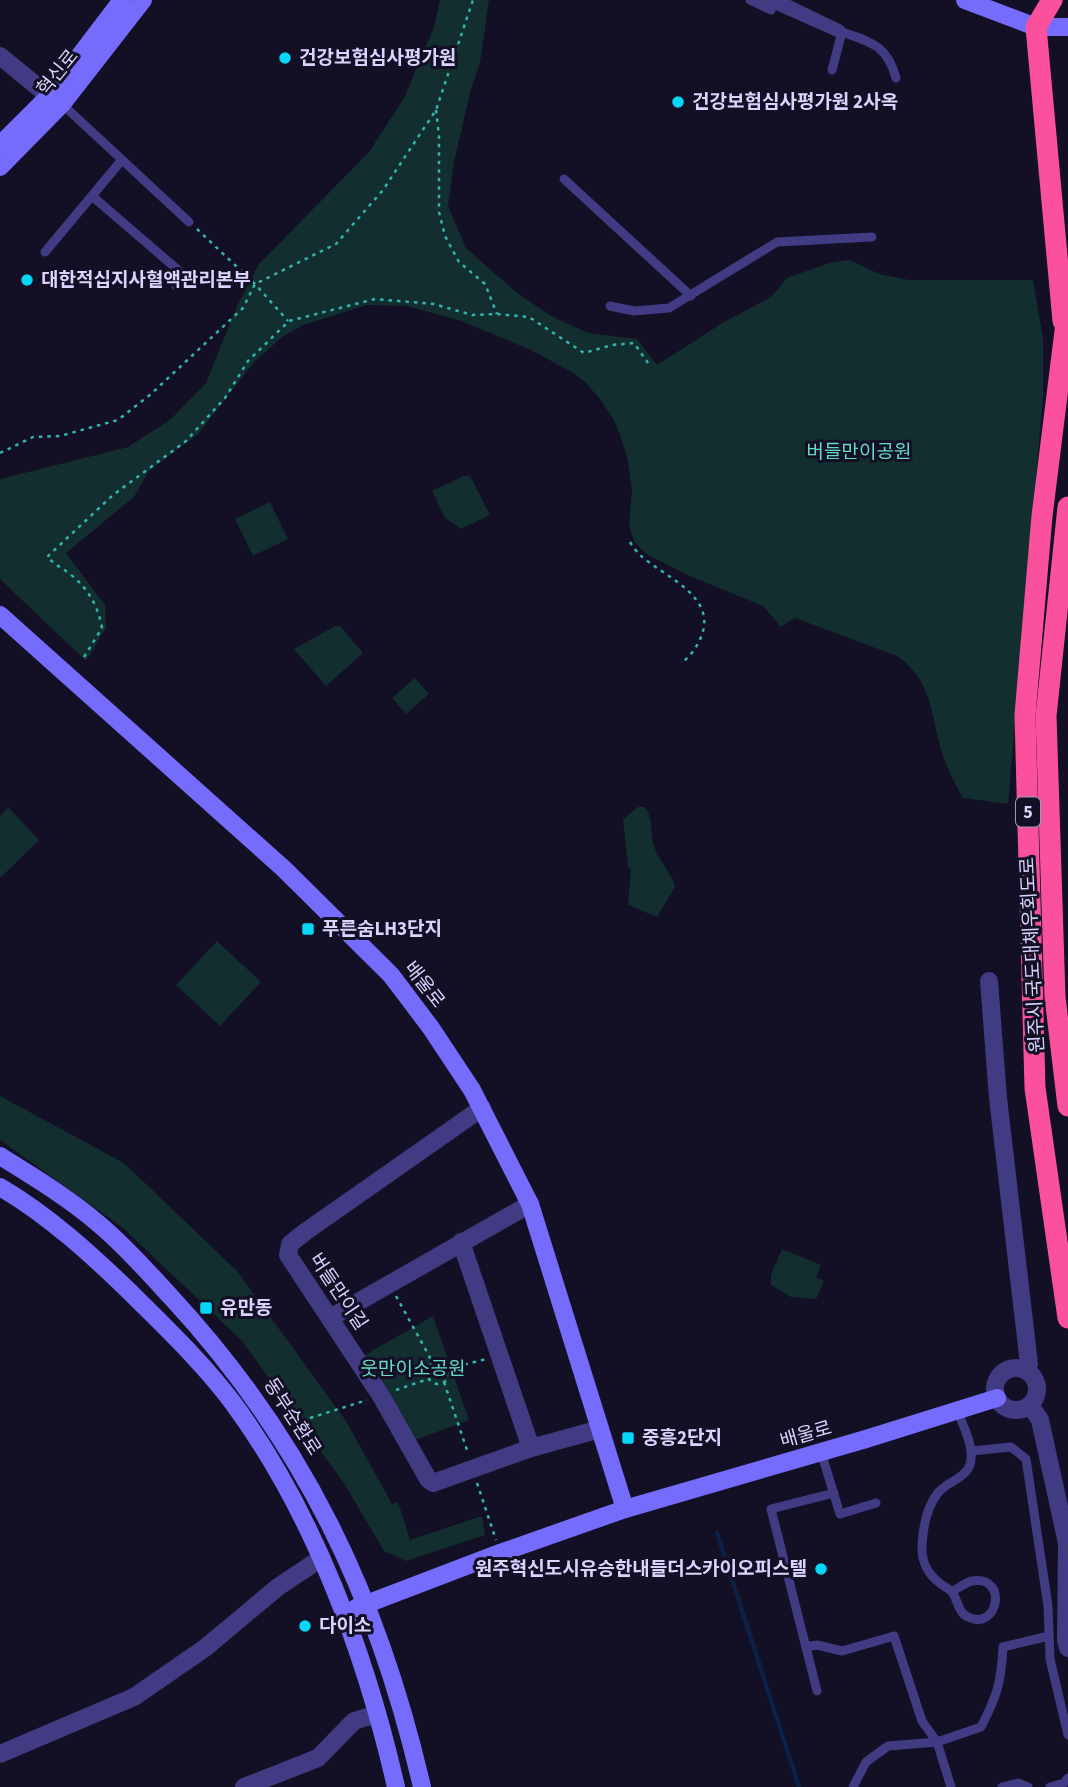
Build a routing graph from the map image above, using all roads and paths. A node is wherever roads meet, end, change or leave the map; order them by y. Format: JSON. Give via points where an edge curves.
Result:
{"nodes":[{"id":1,"x":122,"y":0,"type":"edge"},
{"id":2,"x":143,"y":0,"type":"edge"},
{"id":3,"x":473,"y":0,"type":"edge"},
{"id":4,"x":750,"y":0,"type":"edge"},
{"id":5,"x":764,"y":0,"type":"edge"},
{"id":6,"x":780,"y":0,"type":"edge"},
{"id":7,"x":965,"y":0,"type":"edge"},
{"id":8,"x":1052,"y":0,"type":"edge"},
{"id":9,"x":771,"y":10,"type":"dead end"},
{"id":10,"x":1036,"y":27,"type":"junction"},
{"id":11,"x":1068,"y":27,"type":"edge"},
{"id":12,"x":842,"y":32,"type":"junction"},
{"id":13,"x":0,"y":55,"type":"edge"},
{"id":14,"x":832,"y":70,"type":"dead end"},
{"id":15,"x":896,"y":78,"type":"dead end"},
{"id":16,"x":55,"y":100,"type":"junction"},
{"id":17,"x":436,"y":110,"type":"junction"},
{"id":18,"x":0,"y":145,"type":"edge"},
{"id":19,"x":121,"y":161,"type":"junction"},
{"id":20,"x":0,"y":167,"type":"edge"},
{"id":21,"x":564,"y":179,"type":"dead end"},
{"id":22,"x":92,"y":196,"type":"junction"},
{"id":23,"x":189,"y":222,"type":"joint"},
{"id":24,"x":872,"y":237,"type":"dead end"},
{"id":25,"x":45,"y":252,"type":"dead end"},
{"id":26,"x":256,"y":284,"type":"junction"},
{"id":27,"x":176,"y":286,"type":"dead end"},
{"id":28,"x":691,"y":296,"type":"junction"},
{"id":29,"x":610,"y":306,"type":"dead end"},
{"id":30,"x":1068,"y":306,"type":"edge"},
{"id":31,"x":497,"y":314,"type":"junction"},
{"id":32,"x":289,"y":321,"type":"junction"},
{"id":33,"x":1064,"y":330,"type":"junction"},
{"id":34,"x":648,"y":363,"type":"dead end"},
{"id":35,"x":0,"y":453,"type":"edge"},
{"id":36,"x":1068,"y":507,"type":"edge"},
{"id":37,"x":630,"y":542,"type":"dead end"},
{"id":38,"x":0,"y":615,"type":"edge"},
{"id":39,"x":84,"y":657,"type":"dead end"},
{"id":40,"x":681,"y":663,"type":"dead end"},
{"id":41,"x":989,"y":981,"type":"dead end"},
{"id":42,"x":1068,"y":1106,"type":"edge"},
{"id":43,"x":482,"y":1108,"type":"junction"},
{"id":44,"x":0,"y":1156,"type":"edge"},
{"id":45,"x":0,"y":1187,"type":"edge"},
{"id":46,"x":530,"y":1203,"type":"junction"},
{"id":47,"x":461,"y":1242,"type":"junction"},
{"id":48,"x":389,"y":1284,"type":"junction"},
{"id":49,"x":330,"y":1318,"type":"junction"},
{"id":50,"x":1068,"y":1318,"type":"edge"},
{"id":51,"x":499,"y":1356,"type":"junction"},
{"id":52,"x":433,"y":1363,"type":"junction"},
{"id":53,"x":448,"y":1369,"type":"junction"},
{"id":54,"x":1026,"y":1370,"type":"junction"},
{"id":55,"x":428,"y":1379,"type":"junction"},
{"id":56,"x":444,"y":1382,"type":"junction"},
{"id":57,"x":381,"y":1396,"type":"junction"},
{"id":58,"x":997,"y":1398,"type":"junction"},
{"id":59,"x":1030,"y":1405,"type":"junction"},
{"id":60,"x":957,"y":1410,"type":"junction"},
{"id":61,"x":310,"y":1418,"type":"dead end"},
{"id":62,"x":600,"y":1429,"type":"junction"},
{"id":63,"x":531,"y":1448,"type":"junction"},
{"id":64,"x":971,"y":1451,"type":"junction"},
{"id":65,"x":821,"y":1452,"type":"junction"},
{"id":66,"x":473,"y":1471,"type":"junction"},
{"id":67,"x":834,"y":1493,"type":"junction"},
{"id":68,"x":876,"y":1503,"type":"dead end"},
{"id":69,"x":625,"y":1509,"type":"junction"},
{"id":70,"x":500,"y":1553,"type":"junction"},
{"id":71,"x":320,"y":1559,"type":"junction"},
{"id":72,"x":953,"y":1591,"type":"junction"},
{"id":73,"x":365,"y":1604,"type":"junction"},
{"id":74,"x":344,"y":1614,"type":"junction"},
{"id":75,"x":1049,"y":1636,"type":"junction"},
{"id":76,"x":806,"y":1647,"type":"junction"},
{"id":77,"x":1068,"y":1648,"type":"edge"},
{"id":78,"x":817,"y":1691,"type":"dead end"},
{"id":79,"x":377,"y":1714,"type":"junction"},
{"id":80,"x":1068,"y":1735,"type":"edge"},
{"id":81,"x":937,"y":1742,"type":"junction"},
{"id":82,"x":0,"y":1754,"type":"edge"},
{"id":83,"x":1068,"y":1778,"type":"edge"},
{"id":84,"x":244,"y":1787,"type":"edge"},
{"id":85,"x":396,"y":1787,"type":"edge"},
{"id":86,"x":422,"y":1787,"type":"edge"},
{"id":87,"x":853,"y":1787,"type":"edge"},
{"id":88,"x":951,"y":1787,"type":"edge"},
{"id":89,"x":1003,"y":1787,"type":"edge"},
{"id":90,"x":1028,"y":1787,"type":"edge"},
{"id":91,"x":1050,"y":1787,"type":"edge"}],
"edges":[{"from":1,"to":16,"type":"street","name":"혁신로"},
{"from":2,"to":16,"type":"street","name":"혁신로"},
{"from":3,"to":17,"type":"path"},
{"from":4,"to":9,"type":"lane"},
{"from":5,"to":12,"type":"lane"},
{"from":6,"to":12,"type":"lane"},
{"from":7,"to":10,"type":"street"},
{"from":8,"to":10,"type":"highway"},
{"from":10,"to":11,"type":"street"},
{"from":10,"to":33,"type":"highway"},
{"from":12,"to":14,"type":"lane"},
{"from":12,"to":15,"type":"lane","via":[[876,43],[892,61]]},
{"from":13,"to":16,"type":"street"},
{"from":16,"to":18,"type":"street","name":"혁신로"},
{"from":16,"to":19,"type":"lane"},
{"from":16,"to":20,"type":"street","name":"혁신로"},
{"from":17,"to":26,"type":"path","via":[[383,190],[335,244]]},
{"from":17,"to":31,"type":"path","via":[[439,212],[445,236],[459,262],[485,284]]},
{"from":19,"to":22,"type":"lane"},
{"from":19,"to":23,"type":"lane"},
{"from":21,"to":28,"type":"lane"},
{"from":22,"to":25,"type":"lane"},
{"from":22,"to":27,"type":"lane","via":[[185,276]]},
{"from":23,"to":26,"type":"path"},
{"from":24,"to":28,"type":"lane","via":[[777,242]]},
{"from":26,"to":32,"type":"path"},
{"from":26,"to":35,"type":"path","via":[[243,308],[118,421],[60,436],[33,437]]},
{"from":28,"to":29,"type":"lane","via":[[669,308],[635,311]]},
{"from":30,"to":33,"type":"highway","number":"5"},
{"from":31,"to":32,"type":"path","via":[[472,315],[434,304],[376,299]]},
{"from":31,"to":34,"type":"path","via":[[530,317],[584,353],[634,343]]},
{"from":32,"to":39,"type":"path","via":[[248,361],[225,398],[186,441],[113,495],[47,556],[72,575],[100,613],[102,628]]},
{"from":33,"to":50,"type":"highway","number":"5","via":[[1025,715],[1035,1088]]},
{"from":36,"to":42,"type":"highway","name":"원주시 국도대체우회도로","number":"5","via":[[1046,716],[1055,997]]},
{"from":37,"to":40,"type":"path","via":[[694,596],[703,613],[699,641]]},
{"from":38,"to":43,"type":"street","name":"배울로","via":[[284,869],[391,975]]},
{"from":41,"to":54,"type":"street","via":[[1029,1364]]},
{"from":43,"to":46,"type":"street","name":"배울로"},
{"from":43,"to":49,"type":"street","name":"버들만이길","via":[[290,1244],[288,1255]]},
{"from":44,"to":73,"type":"street","name":"동부순환로","via":[[100,1225],[201,1329],[251,1391],[304,1473]]},
{"from":45,"to":71,"type":"street","via":[[86,1251],[184,1345],[266,1453]]},
{"from":46,"to":47,"type":"street"},
{"from":46,"to":62,"type":"street","name":"배울로"},
{"from":47,"to":48,"type":"street"},
{"from":47,"to":51,"type":"street"},
{"from":48,"to":49,"type":"street"},
{"from":48,"to":52,"type":"path"},
{"from":49,"to":57,"type":"street","name":"버들만이길"},
{"from":51,"to":53,"type":"path"},
{"from":51,"to":63,"type":"street"},
{"from":52,"to":53,"type":"path","via":[[440,1362]]},
{"from":52,"to":55,"type":"path"},
{"from":53,"to":56,"type":"path"},
{"from":54,"to":58,"type":"street","via":[[1012,1368],[1001,1374],[995,1386]]},
{"from":54,"to":59,"type":"street","via":[[1037,1386]]},
{"from":55,"to":56,"type":"path","via":[[434,1384]]},
{"from":55,"to":57,"type":"path"},
{"from":56,"to":66,"type":"path"},
{"from":57,"to":61,"type":"path"},
{"from":57,"to":66,"type":"street","name":"버들만이길","via":[[428,1479],[433,1483]]},
{"from":58,"to":59,"type":"street","via":[[1010,1409]]},
{"from":58,"to":60,"type":"street","name":"배울로"},
{"from":59,"to":77,"type":"street","via":[[1040,1420],[1067,1543]]},
{"from":60,"to":64,"type":"lane"},
{"from":60,"to":65,"type":"street","name":"배울로"},
{"from":62,"to":63,"type":"street","name":"버들만이길"},
{"from":62,"to":69,"type":"street","name":"배울로"},
{"from":63,"to":66,"type":"street","name":"버들만이길"},
{"from":64,"to":72,"type":"lane","via":[[970,1465],[962,1477],[939,1492],[928,1509],[923,1531],[922,1553],[930,1576]]},
{"from":64,"to":75,"type":"lane","via":[[1011,1447],[1026,1459]]},
{"from":65,"to":67,"type":"lane"},
{"from":65,"to":69,"type":"street","name":"배울로"},
{"from":66,"to":70,"type":"path"},
{"from":67,"to":68,"type":"lane","via":[[841,1514]]},
{"from":67,"to":76,"type":"lane","via":[[771,1510]]},
{"from":69,"to":70,"type":"street","name":"배울로"},
{"from":70,"to":73,"type":"street","name":"배울로"},
{"from":71,"to":74,"type":"street"},
{"from":71,"to":82,"type":"street","via":[[134,1697]]},
{"from":72,"to":72,"type":"lane","via":[[968,1618],[990,1615],[996,1605],[995,1590],[981,1581],[970,1581]]},
{"from":73,"to":74,"type":"street","name":"배울로"},
{"from":73,"to":86,"type":"street","name":"동부순환로","via":[[408,1724]]},
{"from":74,"to":79,"type":"street"},
{"from":75,"to":80,"type":"lane"},
{"from":75,"to":81,"type":"lane","via":[[1003,1647],[1002,1679],[981,1727]]},
{"from":76,"to":78,"type":"lane"},
{"from":76,"to":81,"type":"lane","via":[[842,1651],[894,1636],[922,1721]]},
{"from":79,"to":84,"type":"street","via":[[354,1721],[318,1758]]},
{"from":79,"to":85,"type":"street"},
{"from":81,"to":87,"type":"lane","via":[[888,1746],[866,1762]]},
{"from":81,"to":88,"type":"lane"},
{"from":83,"to":91,"type":"lane"},
{"from":89,"to":90,"type":"lane","via":[[1018,1783]]}]}
